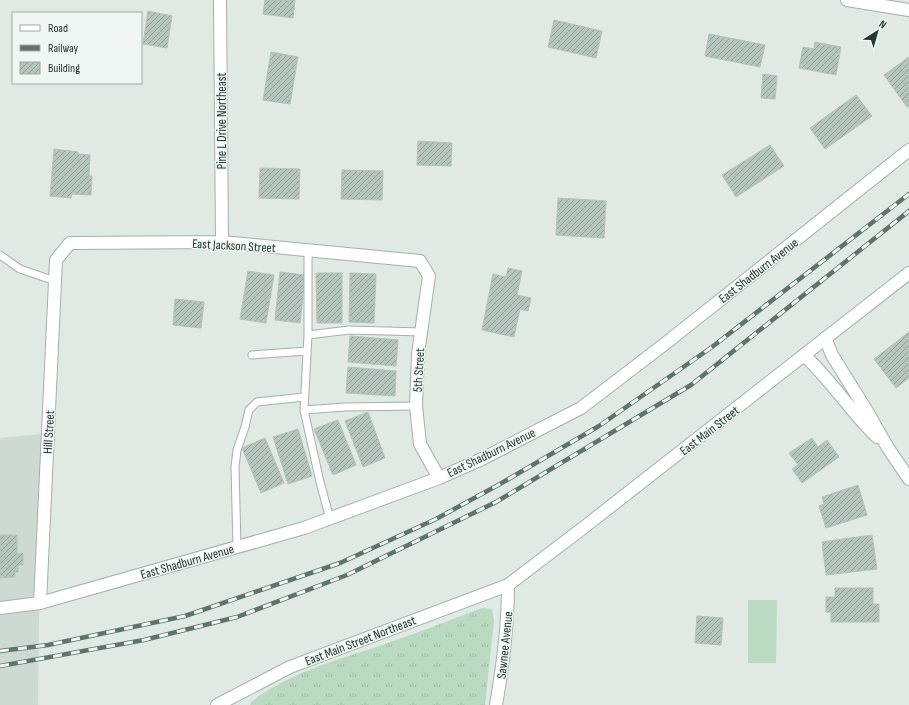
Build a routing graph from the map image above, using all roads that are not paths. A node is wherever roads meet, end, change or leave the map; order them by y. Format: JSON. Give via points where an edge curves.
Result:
{"nodes":[{"id":1,"x":220,"y":0,"type":"edge"},
{"id":2,"x":846,"y":0,"type":"edge"},
{"id":3,"x":909,"y":10,"type":"edge"},
{"id":4,"x":909,"y":150,"type":"edge"},
{"id":5,"x":222,"y":242,"type":"junction"},
{"id":6,"x":308,"y":250,"type":"junction"},
{"id":7,"x":0,"y":255,"type":"edge"},
{"id":8,"x":56,"y":260,"type":"joint"},
{"id":9,"x":420,"y":261,"type":"joint"},
{"id":10,"x":909,"y":273,"type":"edge"},
{"id":11,"x":55,"y":281,"type":"junction"},
{"id":12,"x":422,"y":332,"type":"junction"},
{"id":13,"x":308,"y":335,"type":"junction"},
{"id":14,"x":825,"y":338,"type":"junction"},
{"id":15,"x":306,"y":351,"type":"junction"},
{"id":16,"x":252,"y":355,"type":"dead end"},
{"id":17,"x":804,"y":355,"type":"junction"},
{"id":18,"x":304,"y":397,"type":"junction"},
{"id":19,"x":416,"y":406,"type":"junction"},
{"id":20,"x":304,"y":410,"type":"junction"},
{"id":21,"x":888,"y":448,"type":"junction"},
{"id":22,"x":438,"y":478,"type":"junction"},
{"id":23,"x":909,"y":479,"type":"edge"},
{"id":24,"x":330,"y":519,"type":"junction"},
{"id":25,"x":237,"y":547,"type":"junction"},
{"id":26,"x":508,"y":585,"type":"junction"},
{"id":27,"x":40,"y":603,"type":"junction"},
{"id":28,"x":0,"y":608,"type":"edge"},
{"id":29,"x":234,"y":701,"type":"edge"},
{"id":30,"x":217,"y":705,"type":"edge"},
{"id":31,"x":496,"y":705,"type":"edge"}],
"edges":[{"from":1,"to":5,"type":"street","name":"Pine L Drive Northeast"},
{"from":2,"to":3,"type":"street"},
{"from":4,"to":22,"type":"street","name":"East Shadburn Avenue","via":[[580,408],[482,459]]},
{"from":5,"to":6,"type":"street","name":"East Jackson Street"},
{"from":5,"to":8,"type":"street","name":"East Jackson Street","via":[[70,243]]},
{"from":6,"to":9,"type":"street","name":"East Jackson Street"},
{"from":6,"to":13,"type":"lane"},
{"from":7,"to":11,"type":"lane","via":[[20,269]]},
{"from":8,"to":11,"type":"street","name":"Hill Street"},
{"from":9,"to":12,"type":"street","name":"5th Street","via":[[429,276]]},
{"from":10,"to":14,"type":"street","name":"East Main Street"},
{"from":11,"to":27,"type":"street","name":"Hill Street"},
{"from":12,"to":13,"type":"lane","via":[[349,330]]},
{"from":12,"to":19,"type":"street","name":"5th Street","via":[[418,354]]},
{"from":13,"to":15,"type":"lane"},
{"from":14,"to":17,"type":"street","name":"East Main Street"},
{"from":14,"to":21,"type":"street","via":[[832,355]]},
{"from":15,"to":16,"type":"lane"},
{"from":15,"to":18,"type":"lane"},
{"from":17,"to":21,"type":"street"},
{"from":17,"to":26,"type":"street","name":"East Main Street"},
{"from":18,"to":20,"type":"lane"},
{"from":18,"to":25,"type":"lane","via":[[257,402],[249,410],[235,466]]},
{"from":19,"to":20,"type":"lane"},
{"from":19,"to":22,"type":"street","name":"5th Street","via":[[420,444]]},
{"from":20,"to":24,"type":"lane"},
{"from":21,"to":23,"type":"street"},
{"from":22,"to":24,"type":"street","name":"East Shadburn Avenue"},
{"from":24,"to":25,"type":"street","name":"East Shadburn Avenue"},
{"from":25,"to":27,"type":"street","name":"East Shadburn Avenue"},
{"from":26,"to":29,"type":"street","name":"East Main Street Northeast","via":[[290,667]]},
{"from":26,"to":31,"type":"street","name":"Sawnee Avenue","via":[[508,620]]},
{"from":27,"to":28,"type":"street","name":"East Shadburn Avenue"},
{"from":29,"to":30,"type":"street","name":"East Main Street Northeast"}]}
